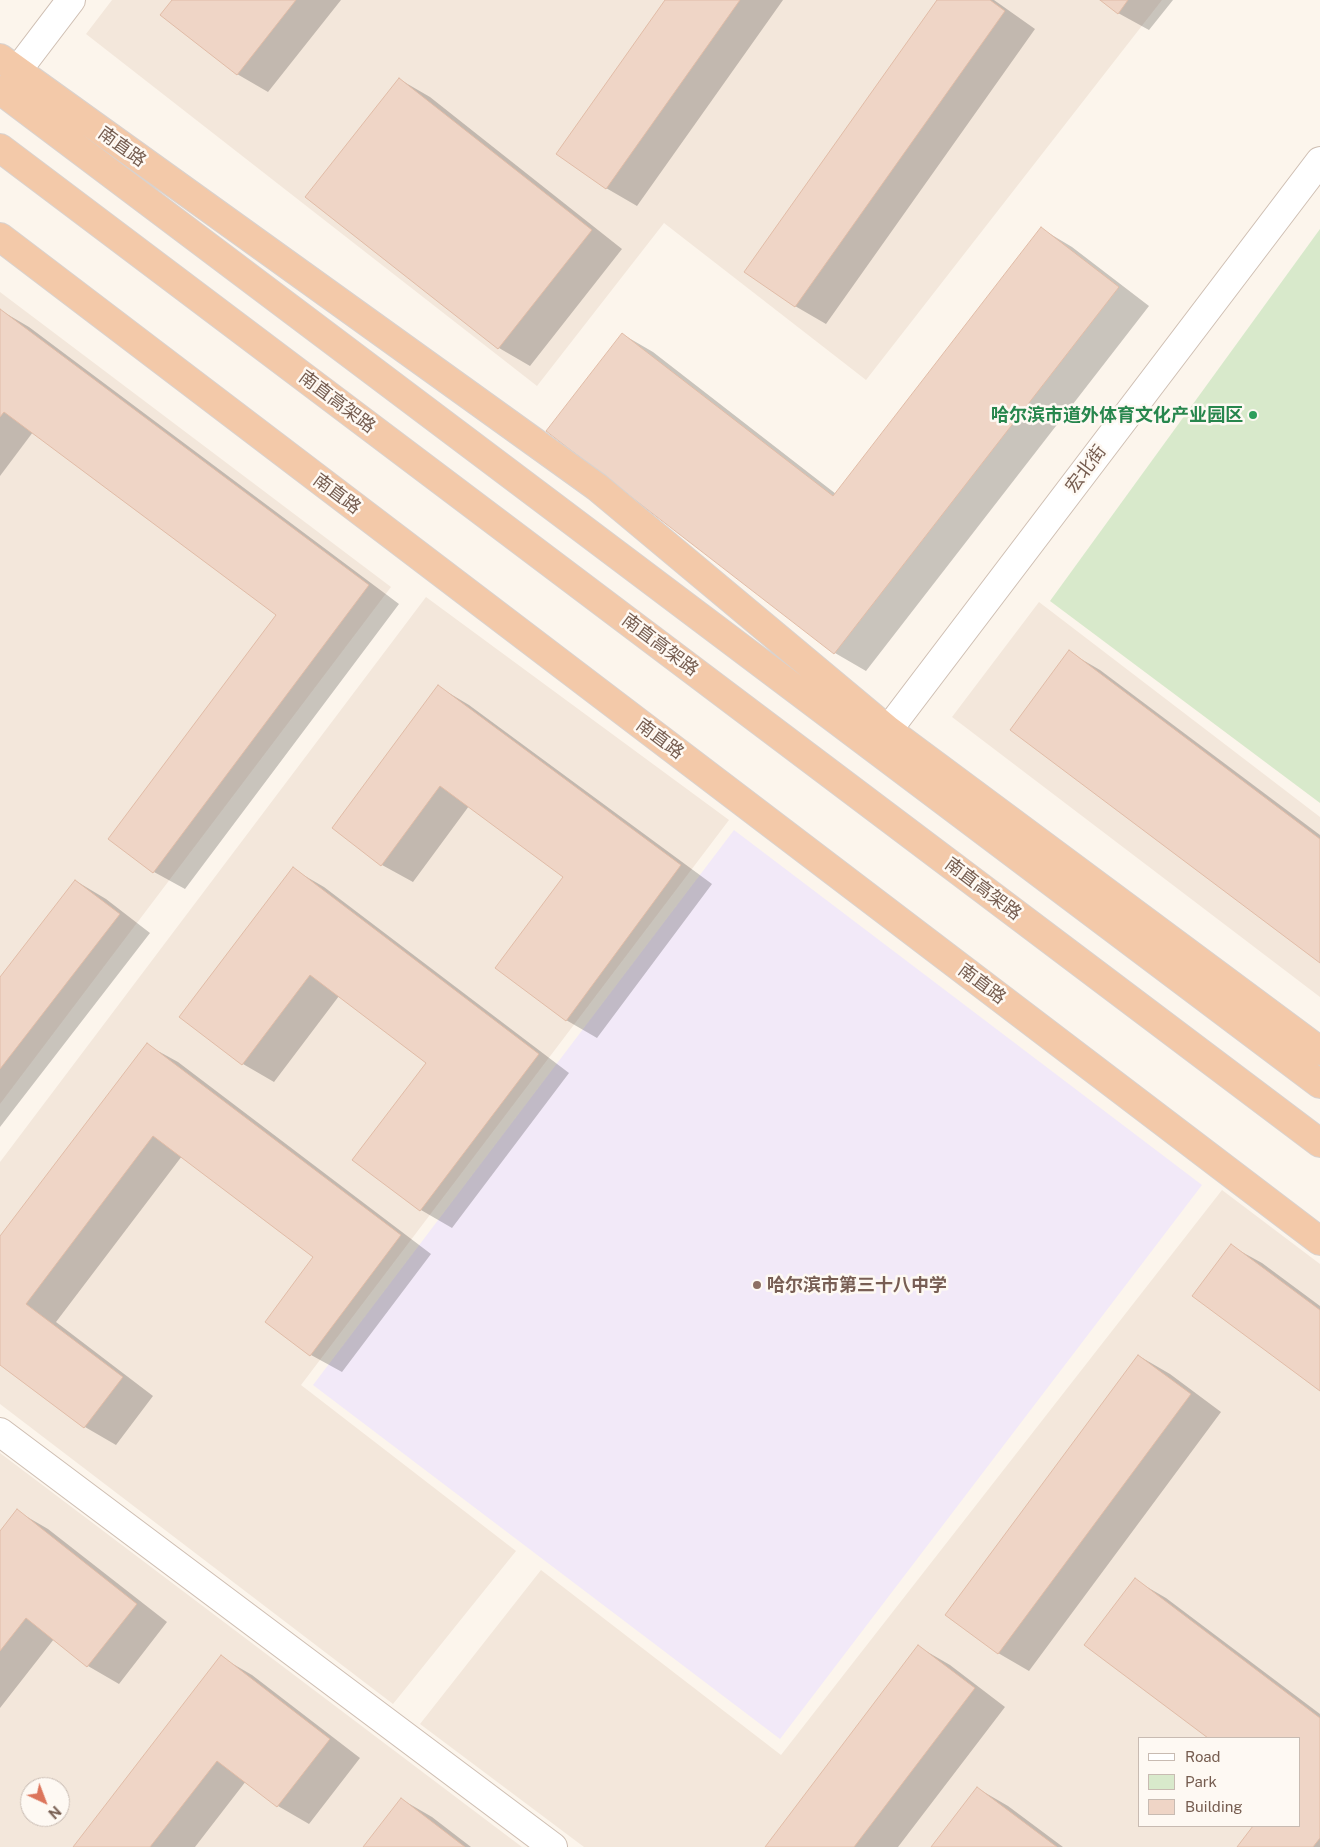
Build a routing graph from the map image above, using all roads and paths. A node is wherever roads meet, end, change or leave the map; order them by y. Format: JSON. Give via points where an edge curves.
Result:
{"nodes":[{"id":1,"x":71,"y":0,"type":"edge"},
{"id":2,"x":6,"y":73,"type":"edge"},
{"id":3,"x":0,"y":148,"type":"edge"},
{"id":4,"x":1320,"y":161,"type":"edge"},
{"id":5,"x":0,"y":237,"type":"edge"},
{"id":6,"x":888,"y":730,"type":"junction"},
{"id":7,"x":1320,"y":1051,"type":"edge"},
{"id":8,"x":1320,"y":1084,"type":"edge"},
{"id":9,"x":1320,"y":1143,"type":"edge"},
{"id":10,"x":1320,"y":1241,"type":"edge"},
{"id":11,"x":0,"y":1432,"type":"edge"},
{"id":12,"x":553,"y":1847,"type":"edge"}],
"edges":[{"from":1,"to":2,"type":"street"},
{"from":2,"to":6,"type":"highway","name":"南直路","via":[[597,488]]},
{"from":2,"to":8,"type":"highway"},
{"from":3,"to":9,"type":"highway","name":"南直高架路"},
{"from":4,"to":6,"type":"street","name":"宏北街"},
{"from":5,"to":10,"type":"highway","name":"南直路"},
{"from":6,"to":7,"type":"highway","name":"南直路"},
{"from":11,"to":12,"type":"street"}]}
